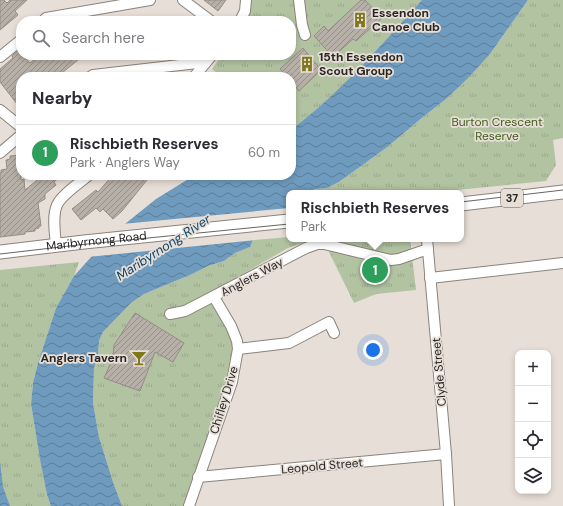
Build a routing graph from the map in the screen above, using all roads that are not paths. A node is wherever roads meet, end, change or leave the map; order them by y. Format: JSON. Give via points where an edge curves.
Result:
{"nodes":[{"id":1,"x":150,"y":0,"type":"edge"},
{"id":2,"x":183,"y":0,"type":"edge"},
{"id":3,"x":246,"y":0,"type":"edge"},
{"id":4,"x":300,"y":0,"type":"edge"},
{"id":5,"x":58,"y":16,"type":"edge"},
{"id":6,"x":204,"y":16,"type":"edge"},
{"id":7,"x":242,"y":16,"type":"edge"},
{"id":8,"x":305,"y":35,"type":"dead end"},
{"id":9,"x":16,"y":44,"type":"edge"},
{"id":10,"x":0,"y":57,"type":"edge"},
{"id":11,"x":202,"y":60,"type":"edge"},
{"id":12,"x":208,"y":60,"type":"edge"},
{"id":13,"x":115,"y":72,"type":"edge"},
{"id":14,"x":198,"y":72,"type":"edge"},
{"id":15,"x":0,"y":110,"type":"edge"},
{"id":16,"x":16,"y":123,"type":"edge"},
{"id":17,"x":16,"y":139,"type":"edge"},
{"id":18,"x":0,"y":152,"type":"edge"},
{"id":19,"x":83,"y":180,"type":"edge"},
{"id":20,"x":563,"y":192,"type":"edge"},
{"id":21,"x":464,"y":204,"type":"edge"},
{"id":22,"x":286,"y":221,"type":"edge"},
{"id":23,"x":427,"y":244,"type":"edge"},
{"id":24,"x":56,"y":245,"type":"junction"},
{"id":25,"x":0,"y":252,"type":"edge"},
{"id":26,"x":563,"y":263,"type":"edge"},
{"id":27,"x":430,"y":278,"type":"junction"},
{"id":28,"x":214,"y":296,"type":"junction"},
{"id":29,"x":170,"y":314,"type":"dead end"},
{"id":30,"x":334,"y":333,"type":"dead end"},
{"id":31,"x":238,"y":349,"type":"junction"},
{"id":32,"x":446,"y":454,"type":"junction"},
{"id":33,"x":198,"y":478,"type":"junction"},
{"id":34,"x":189,"y":506,"type":"edge"},
{"id":35,"x":449,"y":506,"type":"edge"}],
"edges":[{"from":1,"to":5,"type":"street"},
{"from":2,"to":6,"type":"street"},
{"from":3,"to":7,"type":"street"},
{"from":4,"to":8,"type":"street"},
{"from":9,"to":10,"type":"street"},
{"from":11,"to":13,"type":"street"},
{"from":12,"to":14,"type":"street"},
{"from":15,"to":16,"type":"street"},
{"from":17,"to":18,"type":"street"},
{"from":19,"to":24,"type":"street","via":[[57,205]]},
{"from":20,"to":21,"type":"main road","number":"37"},
{"from":22,"to":24,"type":"main road","name":"Maribyrnong Road"},
{"from":23,"to":27,"type":"street","name":"Clyde Street"},
{"from":23,"to":28,"type":"street","name":"Anglers Way","via":[[399,259],[391,260],[320,243]]},
{"from":24,"to":25,"type":"main road","name":"Maribyrnong Road"},
{"from":26,"to":27,"type":"street"},
{"from":27,"to":32,"type":"street","name":"Clyde Street"},
{"from":28,"to":29,"type":"street","name":"Anglers Way","via":[[185,311]]},
{"from":28,"to":31,"type":"street","name":"Chifley Drive","via":[[231,326]]},
{"from":30,"to":31,"type":"street","via":[[329,322],[289,344]]},
{"from":31,"to":33,"type":"street","name":"Chifley Drive","via":[[232,382]]},
{"from":32,"to":33,"type":"street","name":"Leopold Street"},
{"from":32,"to":35,"type":"street","name":"Clyde Street"},
{"from":33,"to":34,"type":"street","name":"Chifley Drive"}]}
